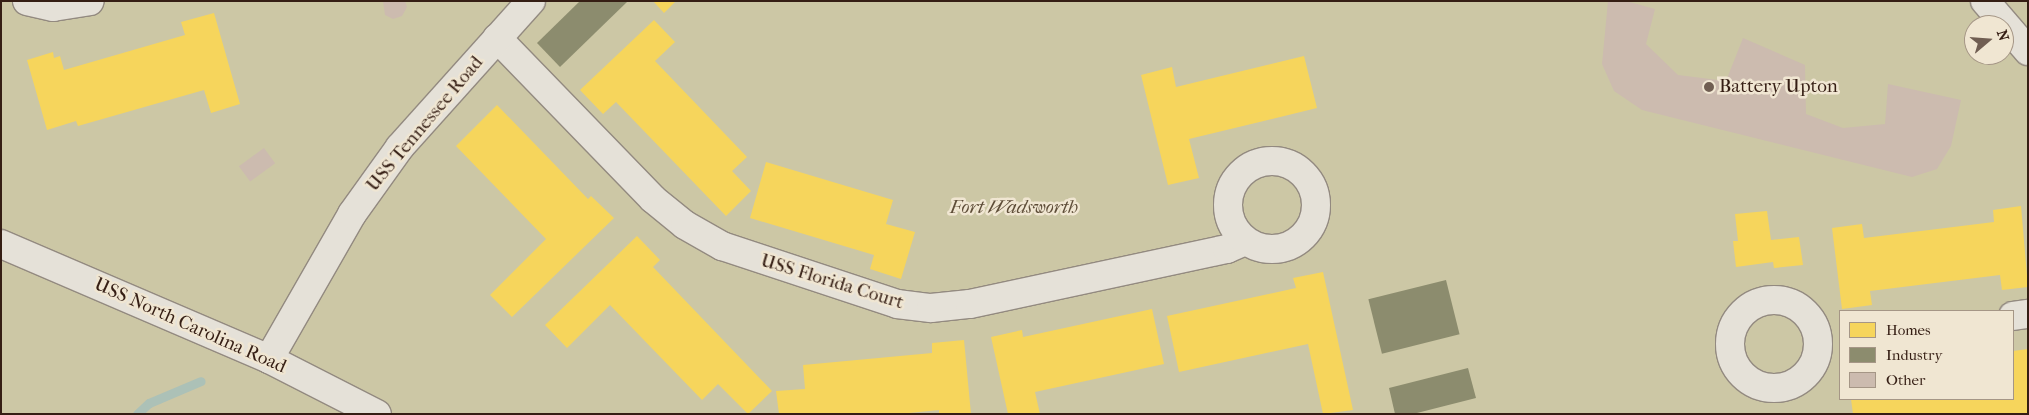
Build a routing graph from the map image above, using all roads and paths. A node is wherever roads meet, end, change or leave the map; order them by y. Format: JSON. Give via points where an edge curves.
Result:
{"nodes":[{"id":1,"x":27,"y":1,"type":"edge"},
{"id":2,"x":90,"y":1,"type":"edge"},
{"id":3,"x":530,"y":1,"type":"edge"},
{"id":4,"x":1985,"y":1,"type":"edge"},
{"id":5,"x":497,"y":38,"type":"junction"},
{"id":6,"x":2028,"y":51,"type":"edge"},
{"id":7,"x":1245,"y":241,"type":"dead end"},
{"id":8,"x":1,"y":244,"type":"edge"},
{"id":9,"x":2028,"y":314,"type":"edge"},
{"id":10,"x":2014,"y":316,"type":"edge"},
{"id":11,"x":269,"y":359,"type":"junction"},
{"id":12,"x":377,"y":414,"type":"edge"}],
"edges":[{"from":1,"to":2,"type":"street","via":[[53,7]]},
{"from":3,"to":5,"type":"street","name":"USS Tennessee Road"},
{"from":4,"to":6,"type":"street"},
{"from":5,"to":7,"type":"street","name":"USS Florida Court","via":[[653,200],[685,225],[722,246],[897,304],[931,308],[970,304],[1227,248]]},
{"from":5,"to":11,"type":"street","name":"USS Tennessee Road","via":[[400,147],[352,214]]},
{"from":8,"to":11,"type":"street","name":"USS North Carolina Road"},
{"from":9,"to":10,"type":"street"},
{"from":11,"to":12,"type":"street","name":"USS North Carolina Road"}]}
